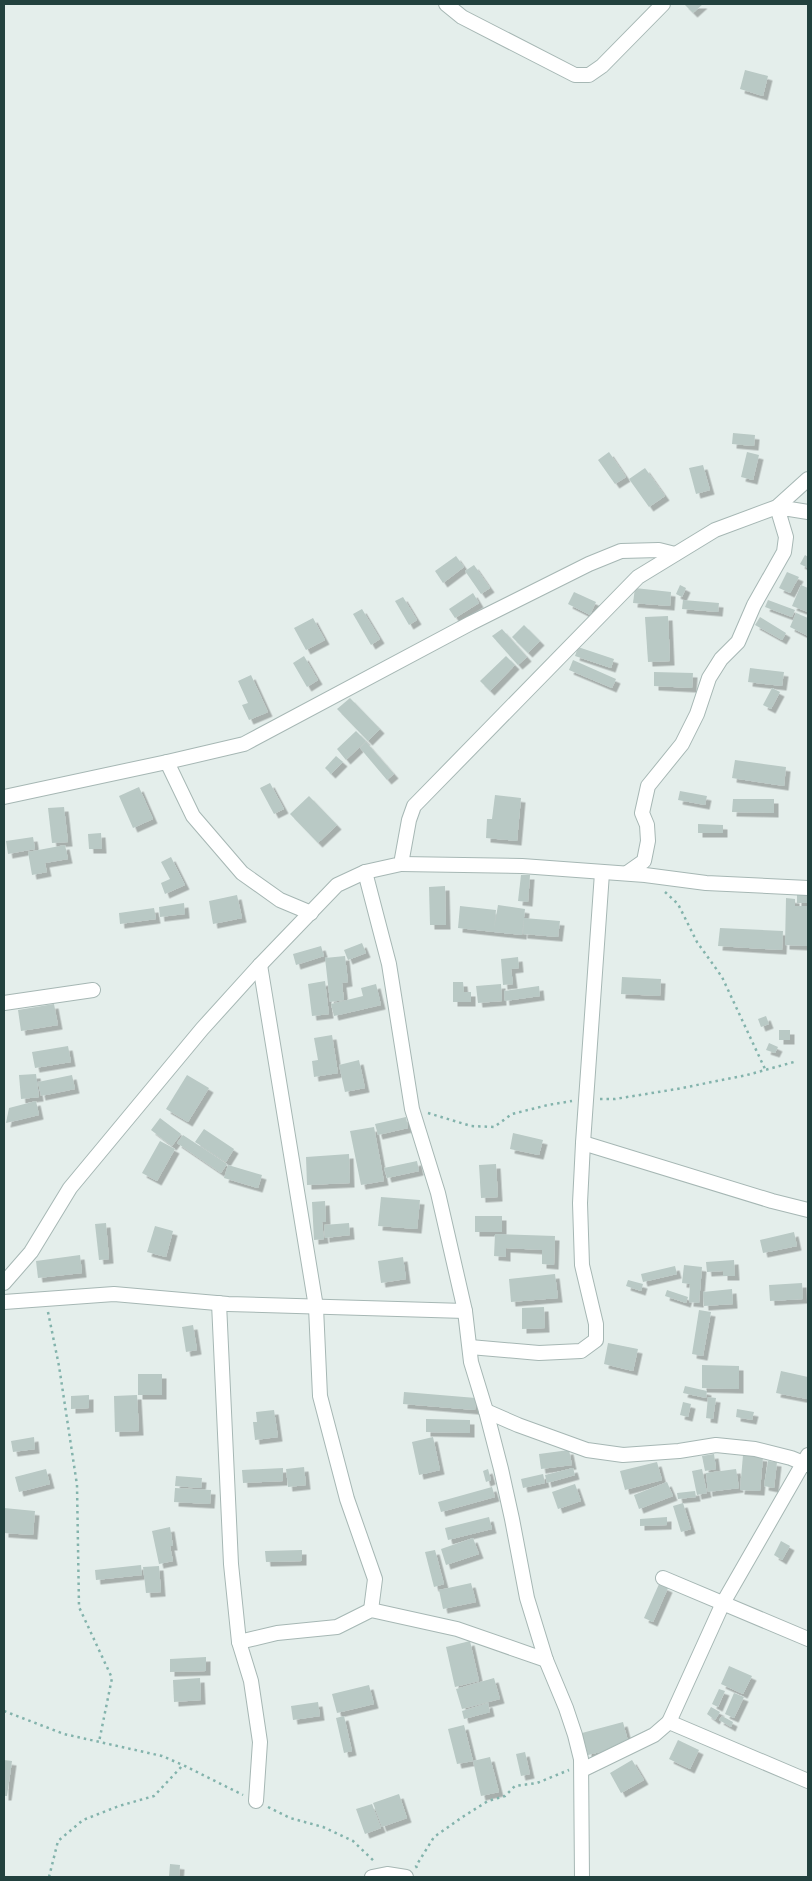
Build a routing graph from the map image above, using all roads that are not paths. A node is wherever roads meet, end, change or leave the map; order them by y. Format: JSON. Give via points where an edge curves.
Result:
{"nodes":[{"id":1,"x":446,"y":4,"type":"edge"},
{"id":2,"x":663,"y":4,"type":"edge"},
{"id":3,"x":808,"y":479,"type":"edge"},
{"id":4,"x":777,"y":508,"type":"junction"},
{"id":5,"x":808,"y":512,"type":"edge"},
{"id":6,"x":675,"y":554,"type":"junction"},
{"id":7,"x":167,"y":762,"type":"junction"},
{"id":8,"x":4,"y":796,"type":"edge"},
{"id":9,"x":401,"y":864,"type":"junction"},
{"id":10,"x":365,"y":872,"type":"junction"},
{"id":11,"x":602,"y":873,"type":"junction"},
{"id":12,"x":627,"y":873,"type":"junction"},
{"id":13,"x":808,"y":888,"type":"edge"},
{"id":14,"x":310,"y":913,"type":"junction"},
{"id":15,"x":260,"y":965,"type":"junction"},
{"id":16,"x":93,"y":990,"type":"dead end"},
{"id":17,"x":4,"y":1003,"type":"edge"},
{"id":18,"x":583,"y":1143,"type":"junction"},
{"id":19,"x":808,"y":1210,"type":"edge"},
{"id":20,"x":4,"y":1283,"type":"edge"},
{"id":21,"x":4,"y":1302,"type":"edge"},
{"id":22,"x":219,"y":1303,"type":"junction"},
{"id":23,"x":316,"y":1307,"type":"junction"},
{"id":24,"x":465,"y":1311,"type":"junction"},
{"id":25,"x":470,"y":1348,"type":"junction"},
{"id":26,"x":486,"y":1411,"type":"junction"},
{"id":27,"x":807,"y":1460,"type":"edge"},
{"id":28,"x":663,"y":1578,"type":"dead end"},
{"id":29,"x":723,"y":1603,"type":"junction"},
{"id":30,"x":371,"y":1610,"type":"junction"},
{"id":31,"x":808,"y":1639,"type":"edge"},
{"id":32,"x":239,"y":1642,"type":"junction"},
{"id":33,"x":546,"y":1660,"type":"junction"},
{"id":34,"x":669,"y":1722,"type":"junction"},
{"id":35,"x":582,"y":1767,"type":"junction"},
{"id":36,"x":808,"y":1781,"type":"edge"},
{"id":37,"x":256,"y":1801,"type":"road end"},
{"id":38,"x":372,"y":1877,"type":"edge"},
{"id":39,"x":406,"y":1877,"type":"edge"},
{"id":40,"x":582,"y":1877,"type":"edge"}],
"edges":[{"from":1,"to":2,"type":"street","via":[[462,16],[575,75],[589,76]]},
{"from":3,"to":4,"type":"street"},
{"from":4,"to":5,"type":"street"},
{"from":4,"to":6,"type":"street","via":[[715,530]]},
{"from":4,"to":12,"type":"street","via":[[786,536],[784,552],[754,605],[738,642],[721,659],[709,678],[697,714],[682,744],[648,786],[642,813],[648,841],[644,861]]},
{"from":6,"to":7,"type":"street","via":[[659,550],[621,552],[589,564],[244,744]]},
{"from":6,"to":9,"type":"street","via":[[638,577],[414,806]]},
{"from":7,"to":8,"type":"street"},
{"from":7,"to":14,"type":"street","via":[[193,816],[242,873],[280,900]]},
{"from":9,"to":10,"type":"street"},
{"from":9,"to":11,"type":"street","via":[[491,864]]},
{"from":10,"to":14,"type":"street","via":[[337,885]]},
{"from":10,"to":24,"type":"street","via":[[389,964],[412,1109],[438,1193]]},
{"from":11,"to":12,"type":"street"},
{"from":11,"to":18,"type":"street"},
{"from":12,"to":13,"type":"street","via":[[706,883]]},
{"from":14,"to":15,"type":"street"},
{"from":15,"to":20,"type":"street","via":[[70,1188],[31,1252]]},
{"from":15,"to":23,"type":"street"},
{"from":16,"to":17,"type":"street"},
{"from":18,"to":19,"type":"street"},
{"from":18,"to":25,"type":"street","via":[[580,1203],[582,1265],[596,1324],[596,1340],[581,1351],[539,1353]]},
{"from":21,"to":22,"type":"street","via":[[114,1294]]},
{"from":22,"to":23,"type":"street"},
{"from":22,"to":32,"type":"street","via":[[231,1564]]},
{"from":23,"to":24,"type":"street"},
{"from":23,"to":30,"type":"street","via":[[320,1396],[347,1499],[375,1579]]},
{"from":24,"to":25,"type":"street"},
{"from":25,"to":26,"type":"street"},
{"from":26,"to":27,"type":"street","via":[[587,1450],[623,1455],[716,1445]]},
{"from":26,"to":33,"type":"street","via":[[512,1519],[526,1598]]},
{"from":27,"to":29,"type":"street"},
{"from":28,"to":29,"type":"street"},
{"from":29,"to":31,"type":"street"},
{"from":29,"to":34,"type":"street"},
{"from":30,"to":32,"type":"street","via":[[337,1627],[277,1633]]},
{"from":30,"to":33,"type":"street","via":[[457,1629]]},
{"from":32,"to":37,"type":"street","via":[[251,1681],[260,1742]]},
{"from":33,"to":35,"type":"street","via":[[566,1708]]},
{"from":34,"to":35,"type":"street","via":[[654,1735]]},
{"from":34,"to":36,"type":"street"},
{"from":35,"to":40,"type":"street"},
{"from":38,"to":39,"type":"street","via":[[387,1874]]}]}
